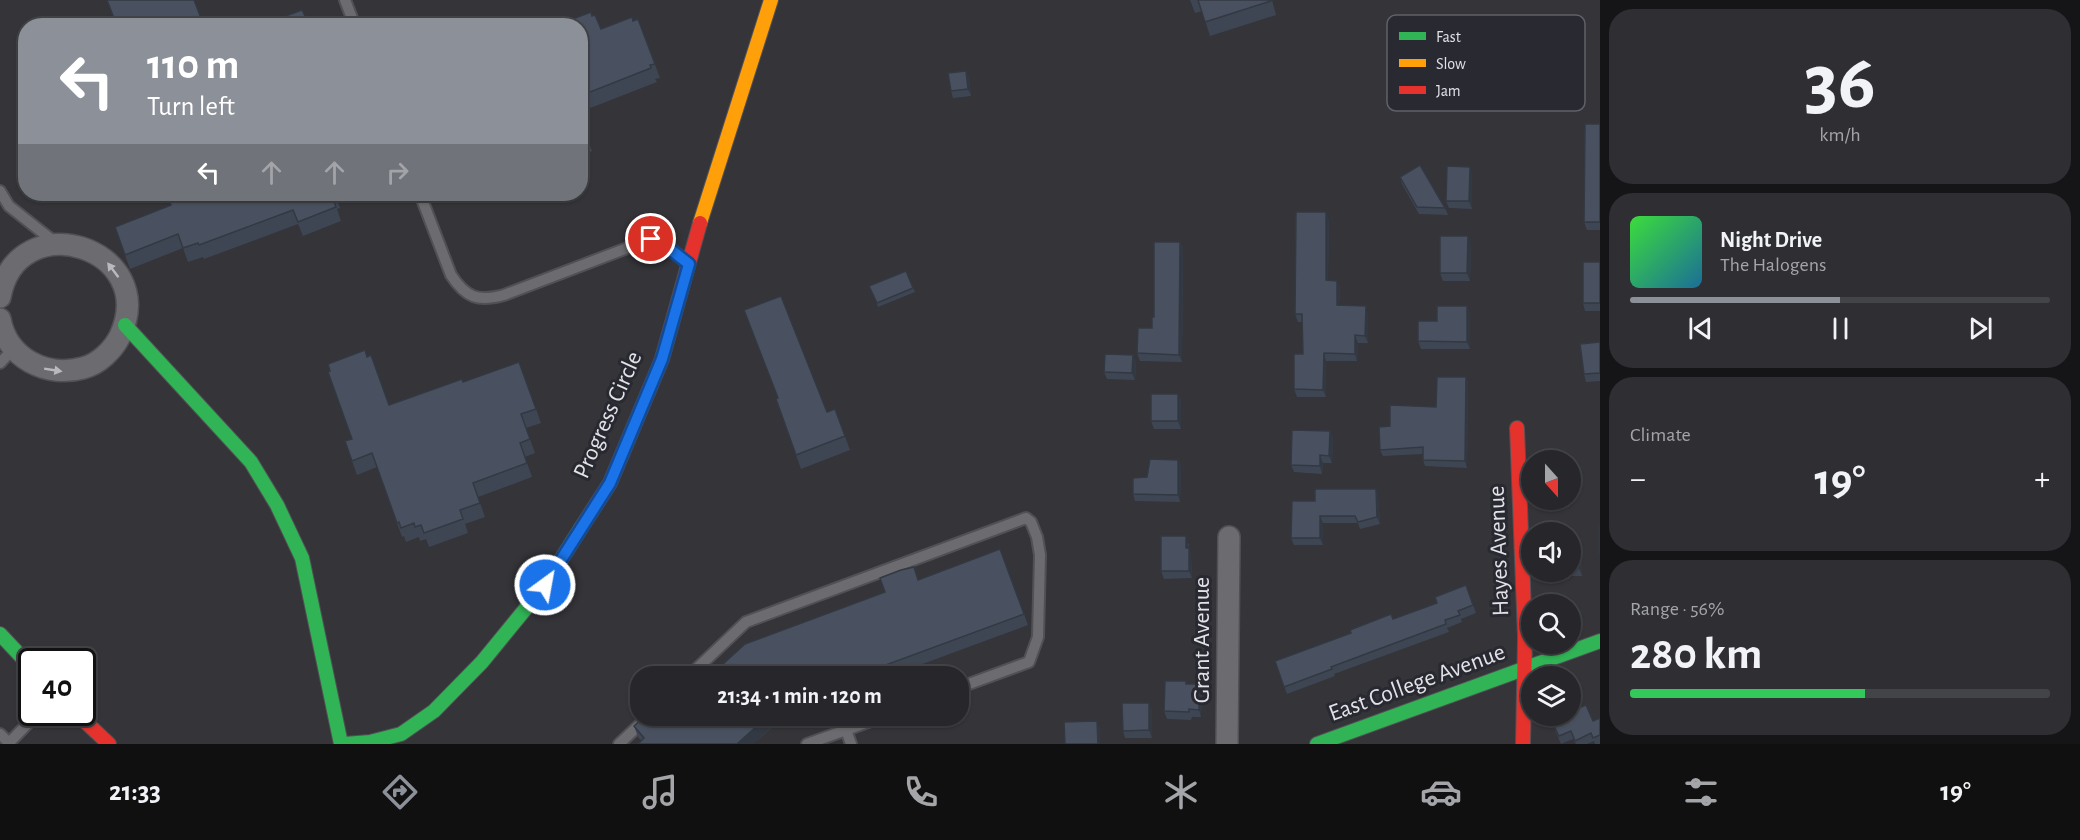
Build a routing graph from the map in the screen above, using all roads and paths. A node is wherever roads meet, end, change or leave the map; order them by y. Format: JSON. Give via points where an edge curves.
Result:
{"nodes":[{"id":1,"x":345,"y":0,"type":"edge"},
{"id":2,"x":771,"y":0,"type":"edge"},
{"id":3,"x":352,"y":18,"type":"edge"},
{"id":4,"x":0,"y":190,"type":"edge"},
{"id":5,"x":423,"y":201,"type":"edge"},
{"id":6,"x":57,"y":244,"type":"junction"},
{"id":7,"x":689,"y":264,"type":"junction"},
{"id":8,"x":0,"y":292,"type":"edge"},
{"id":9,"x":0,"y":324,"type":"edge"},
{"id":10,"x":125,"y":325,"type":"junction"},
{"id":11,"x":7,"y":356,"type":"edge"},
{"id":12,"x":1517,"y":428,"type":"dead end"},
{"id":13,"x":1229,"y":537,"type":"dead end"},
{"id":14,"x":0,"y":634,"type":"edge"},
{"id":15,"x":1600,"y":641,"type":"edge"},
{"id":16,"x":18,"y":653,"type":"edge"},
{"id":17,"x":700,"y":666,"type":"edge"},
{"id":18,"x":1525,"y":666,"type":"edge"},
{"id":19,"x":1531,"y":666,"type":"edge"},
{"id":20,"x":1521,"y":669,"type":"edge"},
{"id":21,"x":969,"y":684,"type":"edge"},
{"id":22,"x":26,"y":726,"type":"edge"},
{"id":23,"x":90,"y":726,"type":"edge"},
{"id":24,"x":638,"y":726,"type":"edge"},
{"id":25,"x":857,"y":726,"type":"edge"},
{"id":26,"x":1523,"y":726,"type":"edge"},
{"id":27,"x":846,"y":730,"type":"junction"},
{"id":28,"x":0,"y":734,"type":"edge"},
{"id":29,"x":9,"y":744,"type":"edge"},
{"id":30,"x":109,"y":744,"type":"edge"},
{"id":31,"x":343,"y":744,"type":"edge"},
{"id":32,"x":619,"y":744,"type":"edge"},
{"id":33,"x":807,"y":744,"type":"edge"},
{"id":34,"x":851,"y":744,"type":"edge"},
{"id":35,"x":1227,"y":744,"type":"edge"},
{"id":36,"x":1317,"y":744,"type":"edge"},
{"id":37,"x":1523,"y":744,"type":"edge"}],
"edges":[{"from":1,"to":3,"type":"lane"},
{"from":2,"to":7,"type":"street","name":"Progress Circle"},
{"from":4,"to":6,"type":"lane","via":[[9,206]]},
{"from":5,"to":7,"type":"lane","via":[[451,275],[459,287],[476,298],[504,295],[651,239]]},
{"from":6,"to":8,"type":"street","via":[[38,248],[22,258]]},
{"from":10,"to":6,"type":"street","one_way":true,"via":[[127,304],[123,284],[112,266],[97,253],[77,245]]},
{"from":7,"to":31,"type":"street","name":"Progress Circle","via":[[662,359],[610,483],[545,585],[482,662],[434,711],[400,734]]},
{"from":9,"to":11,"type":"street"},
{"from":11,"to":10,"type":"street","one_way":true,"via":[[47,370],[86,368],[117,343]]},
{"from":10,"to":31,"type":"street","name":"Progress Circle","via":[[250,462],[277,505],[302,558]]},
{"from":12,"to":18,"type":"street","name":"Hayes Avenue"},
{"from":13,"to":35,"type":"street","name":"Grant Avenue"},
{"from":14,"to":16,"type":"street"},
{"from":15,"to":19,"type":"street","name":"East College Avenue"},
{"from":17,"to":21,"type":"lane","via":[[746,622],[1026,518],[1037,537],[1040,555],[1038,637],[1029,662]]},
{"from":20,"to":36,"type":"street","name":"East College Avenue"},
{"from":22,"to":29,"type":"lane"},
{"from":23,"to":30,"type":"street"},
{"from":24,"to":32,"type":"lane"},
{"from":25,"to":27,"type":"lane"},
{"from":26,"to":37,"type":"street","name":"Hayes Avenue"},
{"from":27,"to":33,"type":"lane"},
{"from":27,"to":34,"type":"lane"},
{"from":28,"to":29,"type":"lane"}]}
